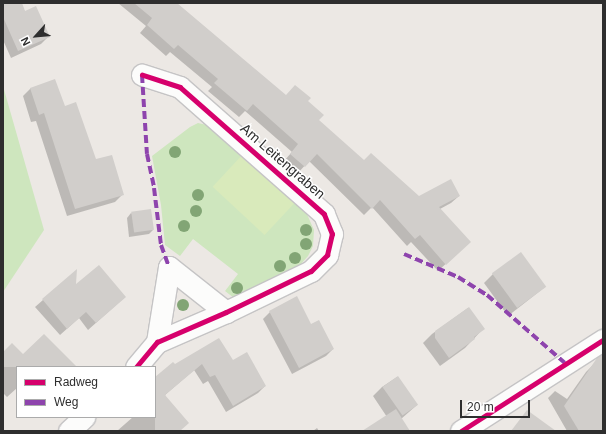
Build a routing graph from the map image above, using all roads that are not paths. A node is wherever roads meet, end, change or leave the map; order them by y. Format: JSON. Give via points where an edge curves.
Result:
{"nodes":[{"id":1,"x":142,"y":75,"type":"dead end"},
{"id":2,"x":226,"y":312,"type":"junction"},
{"id":3,"x":603,"y":340,"type":"edge"},
{"id":4,"x":157,"y":342,"type":"junction"},
{"id":5,"x":137,"y":366,"type":"edge"},
{"id":6,"x":83,"y":418,"type":"edge"},
{"id":7,"x":69,"y":431,"type":"edge"},
{"id":8,"x":461,"y":431,"type":"edge"}],
"edges":[{"from":1,"to":2,"type":"street","name":"Am Leitengraben","via":[[180,87],[324,214],[332,234],[327,255],[311,271]]},
{"from":2,"to":4,"type":"street","name":"Am Leitengraben"},
{"from":2,"to":4,"type":"street","via":[[169,267]]},
{"from":3,"to":8,"type":"street"},
{"from":4,"to":5,"type":"street","name":"Am Leitengraben"},
{"from":6,"to":7,"type":"street"}]}
